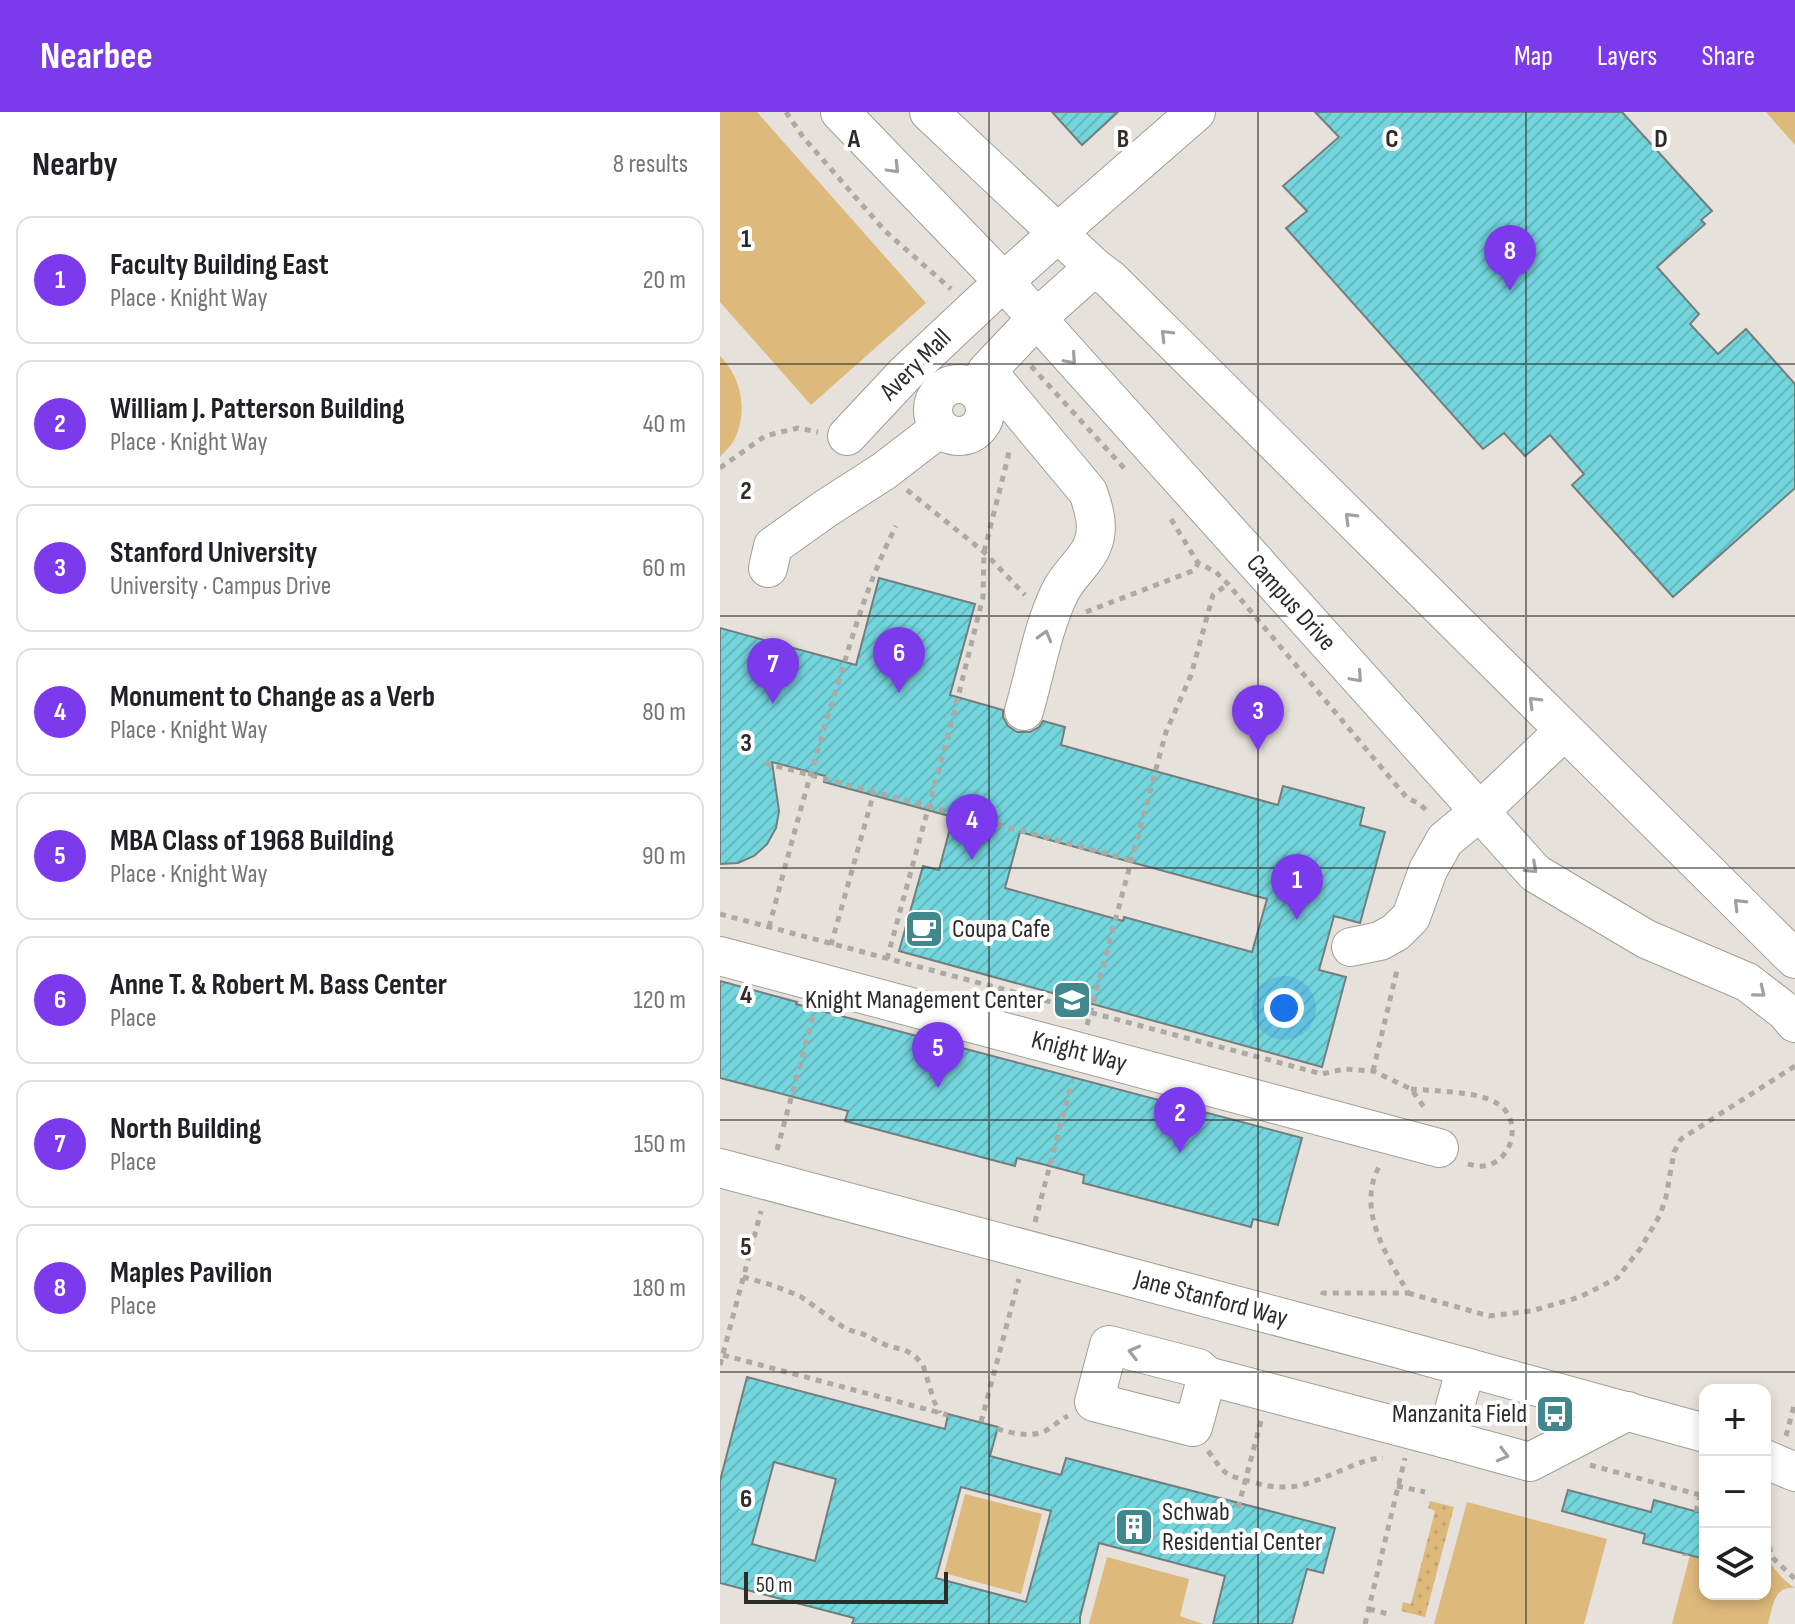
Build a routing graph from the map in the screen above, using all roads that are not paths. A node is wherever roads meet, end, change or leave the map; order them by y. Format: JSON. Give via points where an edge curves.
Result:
{"nodes":[{"id":1,"x":840,"y":112,"type":"edge"},
{"id":2,"x":929,"y":112,"type":"edge"},
{"id":3,"x":1196,"y":112,"type":"edge"},
{"id":4,"x":1094,"y":267,"type":"junction"},
{"id":5,"x":1036,"y":319,"type":"junction"},
{"id":6,"x":982,"y":380,"type":"junction"},
{"id":7,"x":847,"y":436,"type":"road end"},
{"id":8,"x":768,"y":568,"type":"dead end"},
{"id":9,"x":1024,"y":711,"type":"dead end"},
{"id":10,"x":1564,"y":731,"type":"junction"},
{"id":11,"x":1479,"y":812,"type":"junction"},
{"id":12,"x":1351,"y":947,"type":"dead end"},
{"id":13,"x":720,"y":956,"type":"edge"},
{"id":14,"x":1795,"y":959,"type":"edge"},
{"id":15,"x":1795,"y":1023,"type":"edge"},
{"id":16,"x":1439,"y":1148,"type":"road end"},
{"id":17,"x":720,"y":1168,"type":"edge"},
{"id":18,"x":1466,"y":1367,"type":"junction"},
{"id":19,"x":1207,"y":1376,"type":"dead end"},
{"id":20,"x":1628,"y":1411,"type":"junction"},
{"id":21,"x":1699,"y":1431,"type":"edge"},
{"id":22,"x":1446,"y":1439,"type":"junction"}],
"edges":[{"from":1,"to":5,"type":"street","name":"Campus Drive","one_way":true},
{"from":2,"to":4,"type":"street"},
{"from":3,"to":7,"type":"street","name":"Avery Mall","via":[[991,293]]},
{"from":4,"to":5,"type":"street"},
{"from":10,"to":4,"type":"street","one_way":true},
{"from":5,"to":6,"type":"street"},
{"from":5,"to":11,"type":"street","name":"Campus Drive","one_way":true},
{"from":6,"to":8,"type":"street","via":[[940,391],[932,406],[940,428],[773,546]]},
{"from":9,"to":6,"type":"street","one_way":true,"via":[[1053,609],[1070,574],[1092,548],[1094,509],[1088,492]]},
{"from":10,"to":11,"type":"street"},
{"from":14,"to":10,"type":"street","one_way":true},
{"from":11,"to":12,"type":"street","via":[[1445,840],[1411,917],[1380,941]]},
{"from":11,"to":15,"type":"street","name":"Campus Drive","one_way":true,"via":[[1535,873],[1646,939],[1747,982]]},
{"from":13,"to":16,"type":"street","name":"Knight Way"},
{"from":17,"to":18,"type":"street","name":"Jane Stanford Way"},
{"from":18,"to":20,"type":"street","name":"Jane Stanford Way"},
{"from":18,"to":22,"type":"street"},
{"from":19,"to":22,"type":"street"},
{"from":20,"to":21,"type":"street","name":"Jane Stanford Way"},
{"from":22,"to":20,"type":"street","one_way":true,"via":[[1530,1462]]}]}
